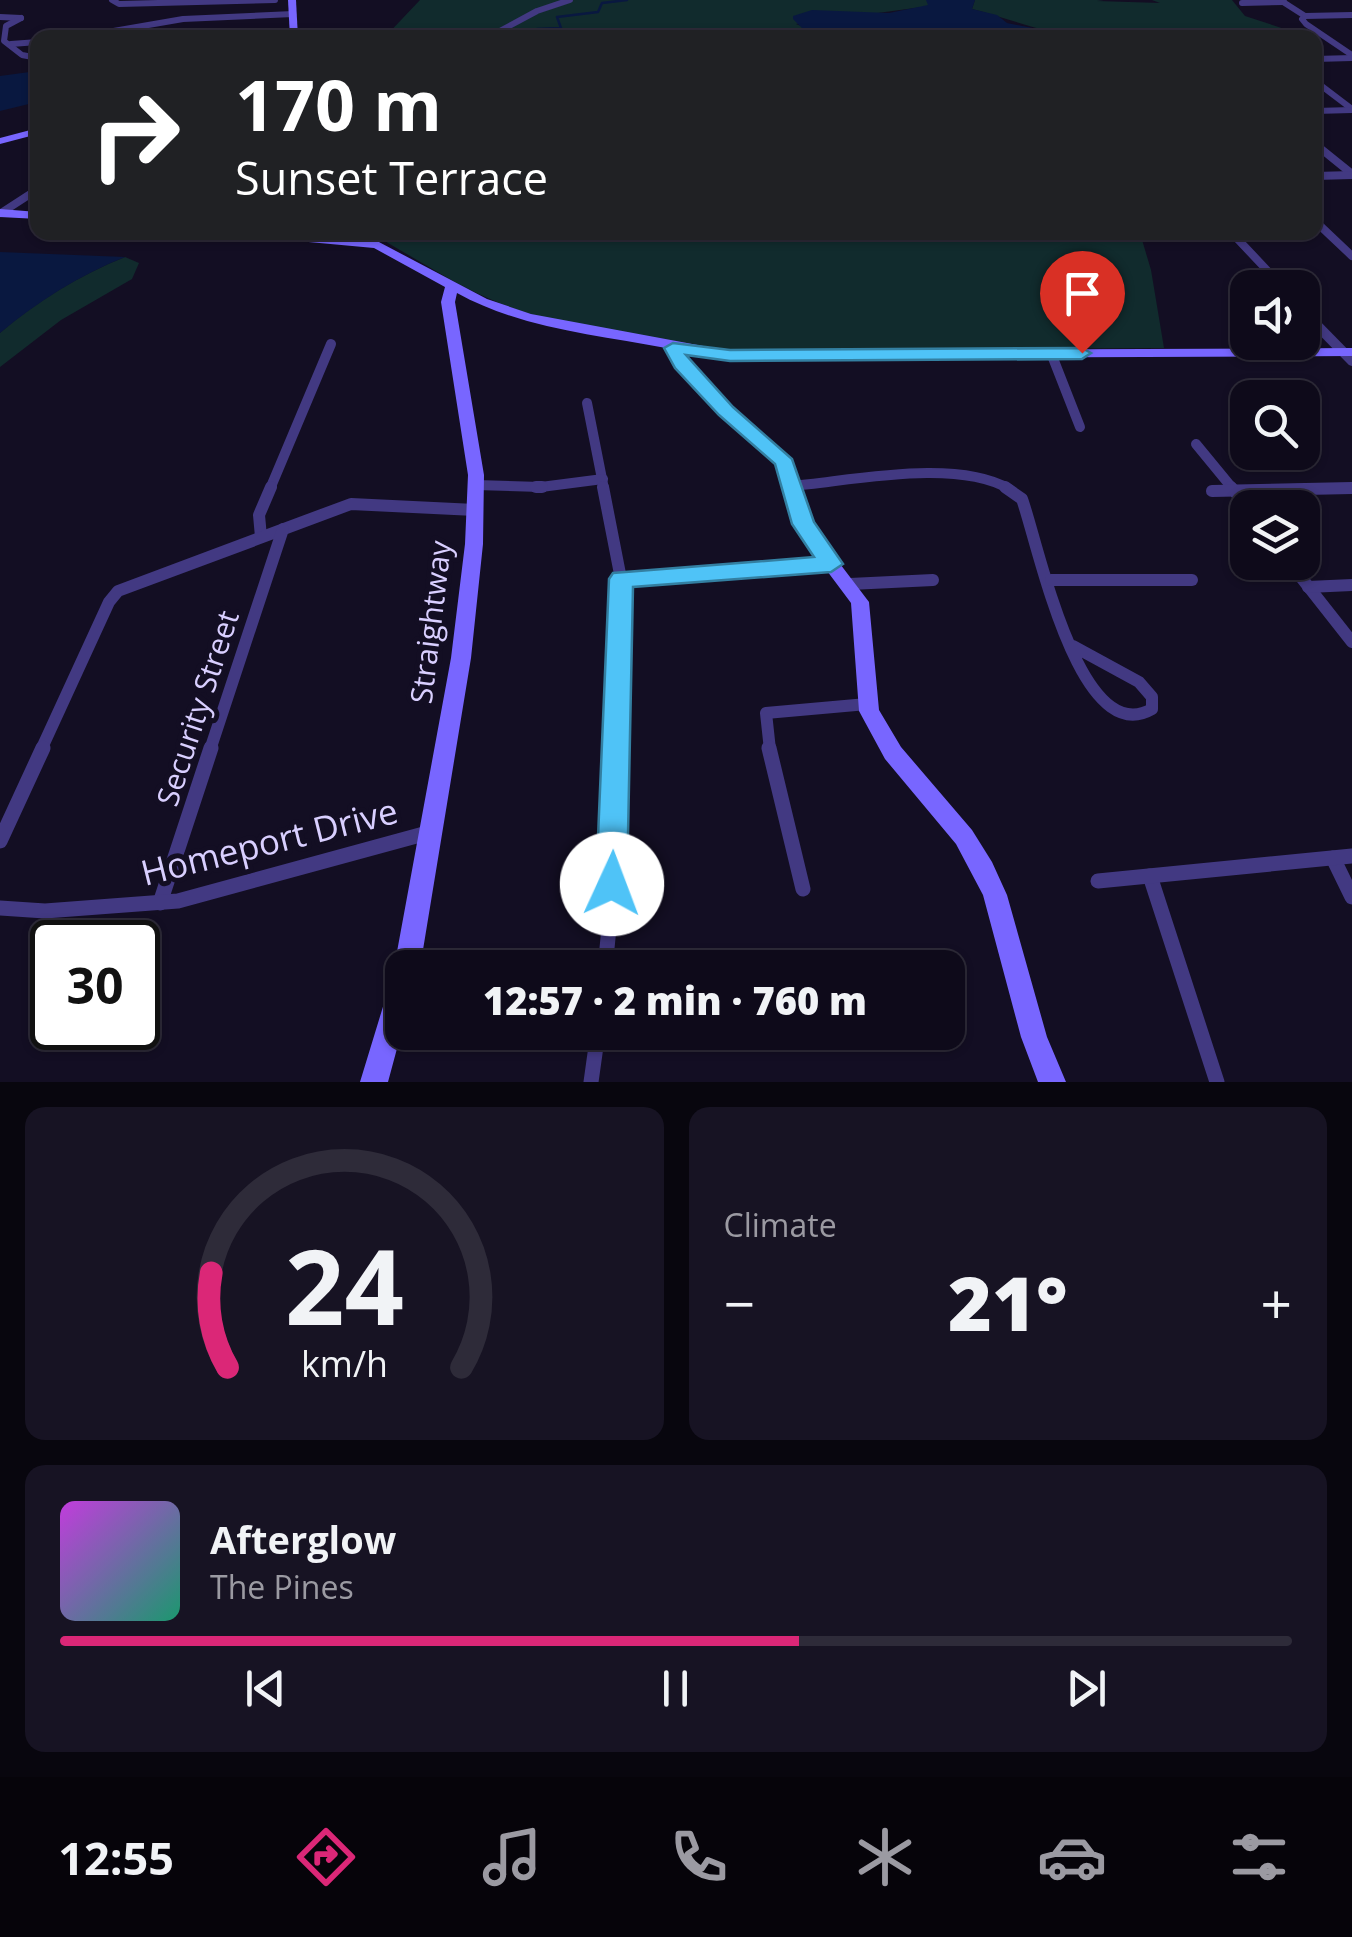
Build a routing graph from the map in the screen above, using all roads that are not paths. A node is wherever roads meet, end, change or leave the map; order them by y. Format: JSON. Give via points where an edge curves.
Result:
{"nodes":[{"id":1,"x":274,"y":0,"type":"edge"},
{"id":2,"x":292,"y":0,"type":"edge"},
{"id":3,"x":570,"y":0,"type":"edge"},
{"id":4,"x":112,"y":1,"type":"edge"},
{"id":5,"x":1282,"y":1,"type":"edge"},
{"id":6,"x":1242,"y":3,"type":"dead end"},
{"id":7,"x":293,"y":14,"type":"junction"},
{"id":8,"x":1352,"y":15,"type":"edge"},
{"id":9,"x":1304,"y":16,"type":"junction"},
{"id":10,"x":0,"y":17,"type":"edge"},
{"id":11,"x":117,"y":30,"type":"edge"},
{"id":12,"x":294,"y":30,"type":"edge"},
{"id":13,"x":502,"y":30,"type":"edge"},
{"id":14,"x":1315,"y":30,"type":"edge"},
{"id":15,"x":1322,"y":35,"type":"edge"},
{"id":16,"x":30,"y":43,"type":"edge"},
{"id":17,"x":11,"y":44,"type":"junction"},
{"id":18,"x":30,"y":56,"type":"edge"},
{"id":19,"x":1352,"y":56,"type":"edge"},
{"id":20,"x":1322,"y":58,"type":"edge"},
{"id":21,"x":1322,"y":85,"type":"edge"},
{"id":22,"x":1352,"y":109,"type":"edge"},
{"id":23,"x":1322,"y":111,"type":"edge"},
{"id":24,"x":30,"y":132,"type":"edge"},
{"id":25,"x":0,"y":140,"type":"edge"},
{"id":26,"x":1322,"y":150,"type":"edge"},
{"id":27,"x":1352,"y":175,"type":"edge"},
{"id":28,"x":1322,"y":176,"type":"edge"},
{"id":29,"x":30,"y":193,"type":"edge"},
{"id":30,"x":0,"y":213,"type":"edge"},
{"id":31,"x":30,"y":215,"type":"edge"},
{"id":32,"x":1322,"y":228,"type":"edge"},
{"id":33,"x":370,"y":240,"type":"edge"},
{"id":34,"x":1238,"y":240,"type":"edge"},
{"id":35,"x":1352,"y":256,"type":"edge"},
{"id":36,"x":1266,"y":270,"type":"edge"},
{"id":37,"x":452,"y":285,"type":"junction"},
{"id":38,"x":1320,"y":328,"type":"edge"},
{"id":39,"x":331,"y":344,"type":"dead end"},
{"id":40,"x":673,"y":348,"type":"junction"},
{"id":41,"x":1051,"y":353,"type":"junction"},
{"id":42,"x":1348,"y":355,"type":"edge"},
{"id":43,"x":586,"y":403,"type":"dead end"},
{"id":44,"x":1080,"y":428,"type":"dead end"},
{"id":45,"x":1196,"y":444,"type":"dead end"},
{"id":46,"x":603,"y":479,"type":"junction"},
{"id":47,"x":476,"y":485,"type":"junction"},
{"id":48,"x":792,"y":486,"type":"junction"},
{"id":49,"x":1352,"y":488,"type":"edge"},
{"id":50,"x":1212,"y":490,"type":"dead end"},
{"id":51,"x":1230,"y":490,"type":"edge"},
{"id":52,"x":1233,"y":490,"type":"joint"},
{"id":53,"x":476,"y":510,"type":"junction"},
{"id":54,"x":283,"y":529,"type":"junction"},
{"id":55,"x":260,"y":537,"type":"junction"},
{"id":56,"x":831,"y":564,"type":"junction"},
{"id":57,"x":621,"y":579,"type":"junction"},
{"id":58,"x":932,"y":580,"type":"dead end"},
{"id":59,"x":1050,"y":580,"type":"junction"},
{"id":60,"x":1192,"y":580,"type":"dead end"},
{"id":61,"x":1303,"y":580,"type":"edge"},
{"id":62,"x":850,"y":584,"type":"junction"},
{"id":63,"x":1352,"y":585,"type":"edge"},
{"id":64,"x":1308,"y":587,"type":"junction"},
{"id":65,"x":1352,"y":642,"type":"edge"},
{"id":66,"x":1073,"y":646,"type":"junction"},
{"id":67,"x":867,"y":704,"type":"junction"},
{"id":68,"x":433,"y":832,"type":"junction"},
{"id":69,"x":0,"y":842,"type":"edge"},
{"id":70,"x":1352,"y":856,"type":"edge"},
{"id":71,"x":1333,"y":858,"type":"junction"},
{"id":72,"x":1150,"y":876,"type":"junction"},
{"id":73,"x":1098,"y":881,"type":"dead end"},
{"id":74,"x":802,"y":889,"type":"dead end"},
{"id":75,"x":1352,"y":897,"type":"edge"},
{"id":76,"x":160,"y":903,"type":"junction"},
{"id":77,"x":0,"y":908,"type":"edge"},
{"id":78,"x":411,"y":950,"type":"edge"},
{"id":79,"x":606,"y":950,"type":"edge"},
{"id":80,"x":385,"y":1045,"type":"edge"},
{"id":81,"x":595,"y":1050,"type":"edge"},
{"id":82,"x":374,"y":1082,"type":"edge"},
{"id":83,"x":590,"y":1082,"type":"edge"},
{"id":84,"x":1052,"y":1082,"type":"edge"},
{"id":85,"x":1217,"y":1082,"type":"edge"}],
"edges":[{"from":1,"to":4,"type":"street"},
{"from":2,"to":7,"type":"street"},
{"from":3,"to":13,"type":"street"},
{"from":5,"to":6,"type":"street"},
{"from":5,"to":9,"type":"street"},
{"from":7,"to":11,"type":"street"},
{"from":7,"to":12,"type":"street"},
{"from":8,"to":9,"type":"street"},
{"from":9,"to":14,"type":"street"},
{"from":10,"to":17,"type":"street","via":[[20,18],[6,26],[4,41]]},
{"from":15,"to":19,"type":"street"},
{"from":16,"to":17,"type":"street"},
{"from":17,"to":18,"type":"street"},
{"from":19,"to":20,"type":"street"},
{"from":21,"to":22,"type":"street"},
{"from":22,"to":23,"type":"street"},
{"from":24,"to":25,"type":"street"},
{"from":26,"to":27,"type":"street"},
{"from":27,"to":28,"type":"street"},
{"from":29,"to":30,"type":"street"},
{"from":30,"to":31,"type":"street"},
{"from":32,"to":35,"type":"street"},
{"from":33,"to":37,"type":"street"},
{"from":34,"to":36,"type":"street"},
{"from":37,"to":40,"type":"street","via":[[528,318]]},
{"from":37,"to":47,"type":"street","name":"Straightway","via":[[448,302]]},
{"from":38,"to":42,"type":"street"},
{"from":39,"to":55,"type":"street","via":[[258,515]]},
{"from":40,"to":41,"type":"street","via":[[730,356]]},
{"from":40,"to":48,"type":"street","via":[[726,411],[776,451]]},
{"from":41,"to":42,"type":"street"},
{"from":41,"to":44,"type":"street"},
{"from":43,"to":46,"type":"street"},
{"from":45,"to":52,"type":"street"},
{"from":46,"to":47,"type":"street","via":[[541,488]]},
{"from":46,"to":57,"type":"street"},
{"from":47,"to":53,"type":"street","name":"Straightway"},
{"from":48,"to":56,"type":"street","via":[[808,532]]},
{"from":48,"to":59,"type":"street","via":[[945,476],[996,481],[1022,500]]},
{"from":49,"to":52,"type":"street"},
{"from":50,"to":51,"type":"street"},
{"from":53,"to":54,"type":"street","via":[[358,502]]},
{"from":53,"to":68,"type":"street","name":"Straightway","via":[[469,605]]},
{"from":54,"to":55,"type":"street"},
{"from":54,"to":76,"type":"street","name":"Security Street"},
{"from":55,"to":69,"type":"street","via":[[118,591]]},
{"from":56,"to":57,"type":"street"},
{"from":56,"to":62,"type":"street"},
{"from":57,"to":79,"type":"street"},
{"from":58,"to":62,"type":"street"},
{"from":59,"to":60,"type":"street"},
{"from":59,"to":66,"type":"street"},
{"from":61,"to":64,"type":"street"},
{"from":62,"to":67,"type":"street","via":[[863,610]]},
{"from":63,"to":64,"type":"street"},
{"from":64,"to":65,"type":"street"},
{"from":66,"to":66,"type":"street","via":[[1089,687],[1110,707],[1136,716],[1152,709],[1143,686]]},
{"from":67,"to":74,"type":"street","via":[[766,712]]},
{"from":67,"to":84,"type":"street","via":[[893,753],[984,869]]},
{"from":68,"to":76,"type":"street","name":"Homeport Drive"},
{"from":68,"to":78,"type":"street","name":"Straightway"},
{"from":70,"to":71,"type":"street"},
{"from":71,"to":72,"type":"street"},
{"from":71,"to":75,"type":"street"},
{"from":72,"to":73,"type":"street"},
{"from":72,"to":85,"type":"street"},
{"from":76,"to":77,"type":"street","name":"Homeport Drive"},
{"from":80,"to":82,"type":"street"},
{"from":81,"to":83,"type":"street"}]}
